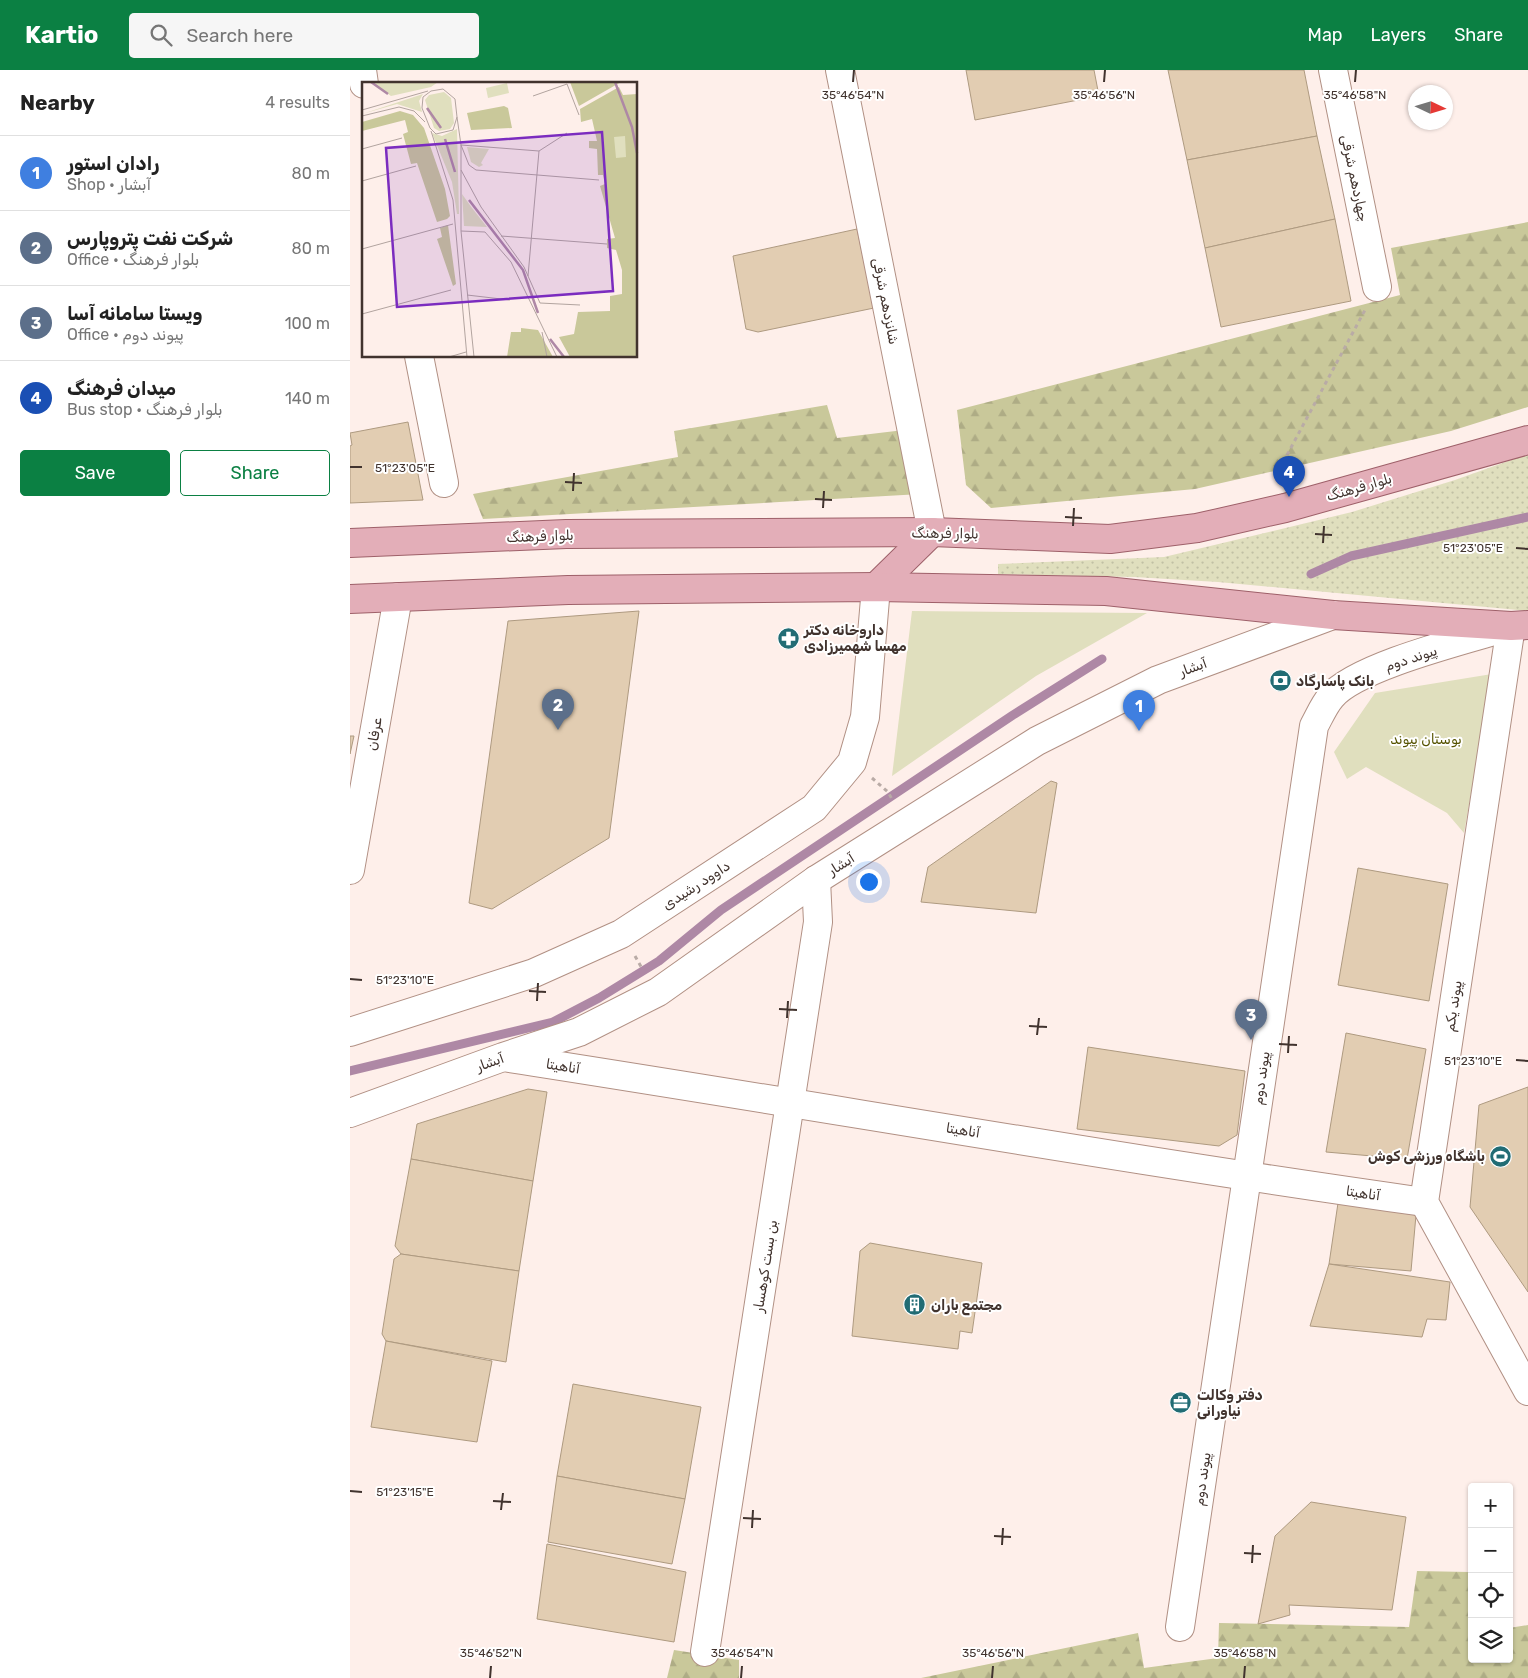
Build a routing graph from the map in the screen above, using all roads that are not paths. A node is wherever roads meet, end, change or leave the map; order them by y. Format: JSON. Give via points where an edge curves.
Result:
{"nodes":[{"id":1,"x":840,"y":70,"type":"edge"},
{"id":2,"x":1333,"y":70,"type":"edge"},
{"id":3,"x":1377,"y":286,"type":"road end"},
{"id":4,"x":419,"y":358,"type":"edge"},
{"id":5,"x":1528,"y":440,"type":"edge"},
{"id":6,"x":444,"y":483,"type":"dead end"},
{"id":7,"x":932,"y":532,"type":"junction"},
{"id":8,"x":350,"y":543,"type":"edge"},
{"id":9,"x":876,"y":587,"type":"junction"},
{"id":10,"x":398,"y":597,"type":"junction"},
{"id":11,"x":350,"y":599,"type":"edge"},
{"id":12,"x":1333,"y":614,"type":"junction"},
{"id":13,"x":1519,"y":626,"type":"edge"},
{"id":14,"x":350,"y":870,"type":"edge"},
{"id":15,"x":816,"y":880,"type":"junction"},
{"id":16,"x":350,"y":1032,"type":"edge"},
{"id":17,"x":503,"y":1057,"type":"junction"},
{"id":18,"x":792,"y":1102,"type":"junction"},
{"id":19,"x":350,"y":1113,"type":"edge"},
{"id":20,"x":1246,"y":1177,"type":"junction"},
{"id":21,"x":1424,"y":1202,"type":"junction"},
{"id":22,"x":1528,"y":1390,"type":"edge"},
{"id":23,"x":1180,"y":1627,"type":"dead end"},
{"id":24,"x":705,"y":1652,"type":"dead end"}],
"edges":[{"from":1,"to":7,"type":"street","name":"شانزدهم شرقی"},
{"from":2,"to":3,"type":"street","name":"چهاردهم شرقی"},
{"from":4,"to":6,"type":"street"},
{"from":5,"to":7,"type":"main road","name":"بلوار فرهنگ","via":[[1285,508],[1197,528],[1110,539]]},
{"from":7,"to":8,"type":"main road","name":"بلوار فرهنگ","via":[[566,534]]},
{"from":7,"to":9,"type":"main road"},
{"from":9,"to":10,"type":"main road","via":[[568,590]]},
{"from":9,"to":12,"type":"main road","via":[[1106,591]]},
{"from":9,"to":16,"type":"street","name":"داوود رشیدی","via":[[866,717],[852,762],[814,808],[621,934],[534,973]]},
{"from":10,"to":11,"type":"main road"},
{"from":10,"to":14,"type":"street","name":"عرفان"},
{"from":12,"to":13,"type":"main road"},
{"from":12,"to":15,"type":"street","name":"آبشار","via":[[1158,680],[1038,741]]},
{"from":13,"to":20,"type":"street","name":"پیوند دوم","via":[[1394,662],[1361,676],[1332,696],[1314,726]]},
{"from":13,"to":21,"type":"street","name":"پیوند یکم"},
{"from":15,"to":17,"type":"street","name":"آبشار","via":[[658,992],[579,1032]]},
{"from":15,"to":18,"type":"street","name":"بن بست کوهسار","via":[[818,922]]},
{"from":17,"to":18,"type":"street","name":"آناهیتا"},
{"from":17,"to":19,"type":"street","name":"آبشار"},
{"from":18,"to":20,"type":"street","name":"آناهیتا"},
{"from":18,"to":24,"type":"street","name":"بن بست کوهسار"},
{"from":20,"to":21,"type":"street","name":"آناهیتا"},
{"from":20,"to":23,"type":"street","name":"پیوند دوم"},
{"from":21,"to":22,"type":"street"}]}
